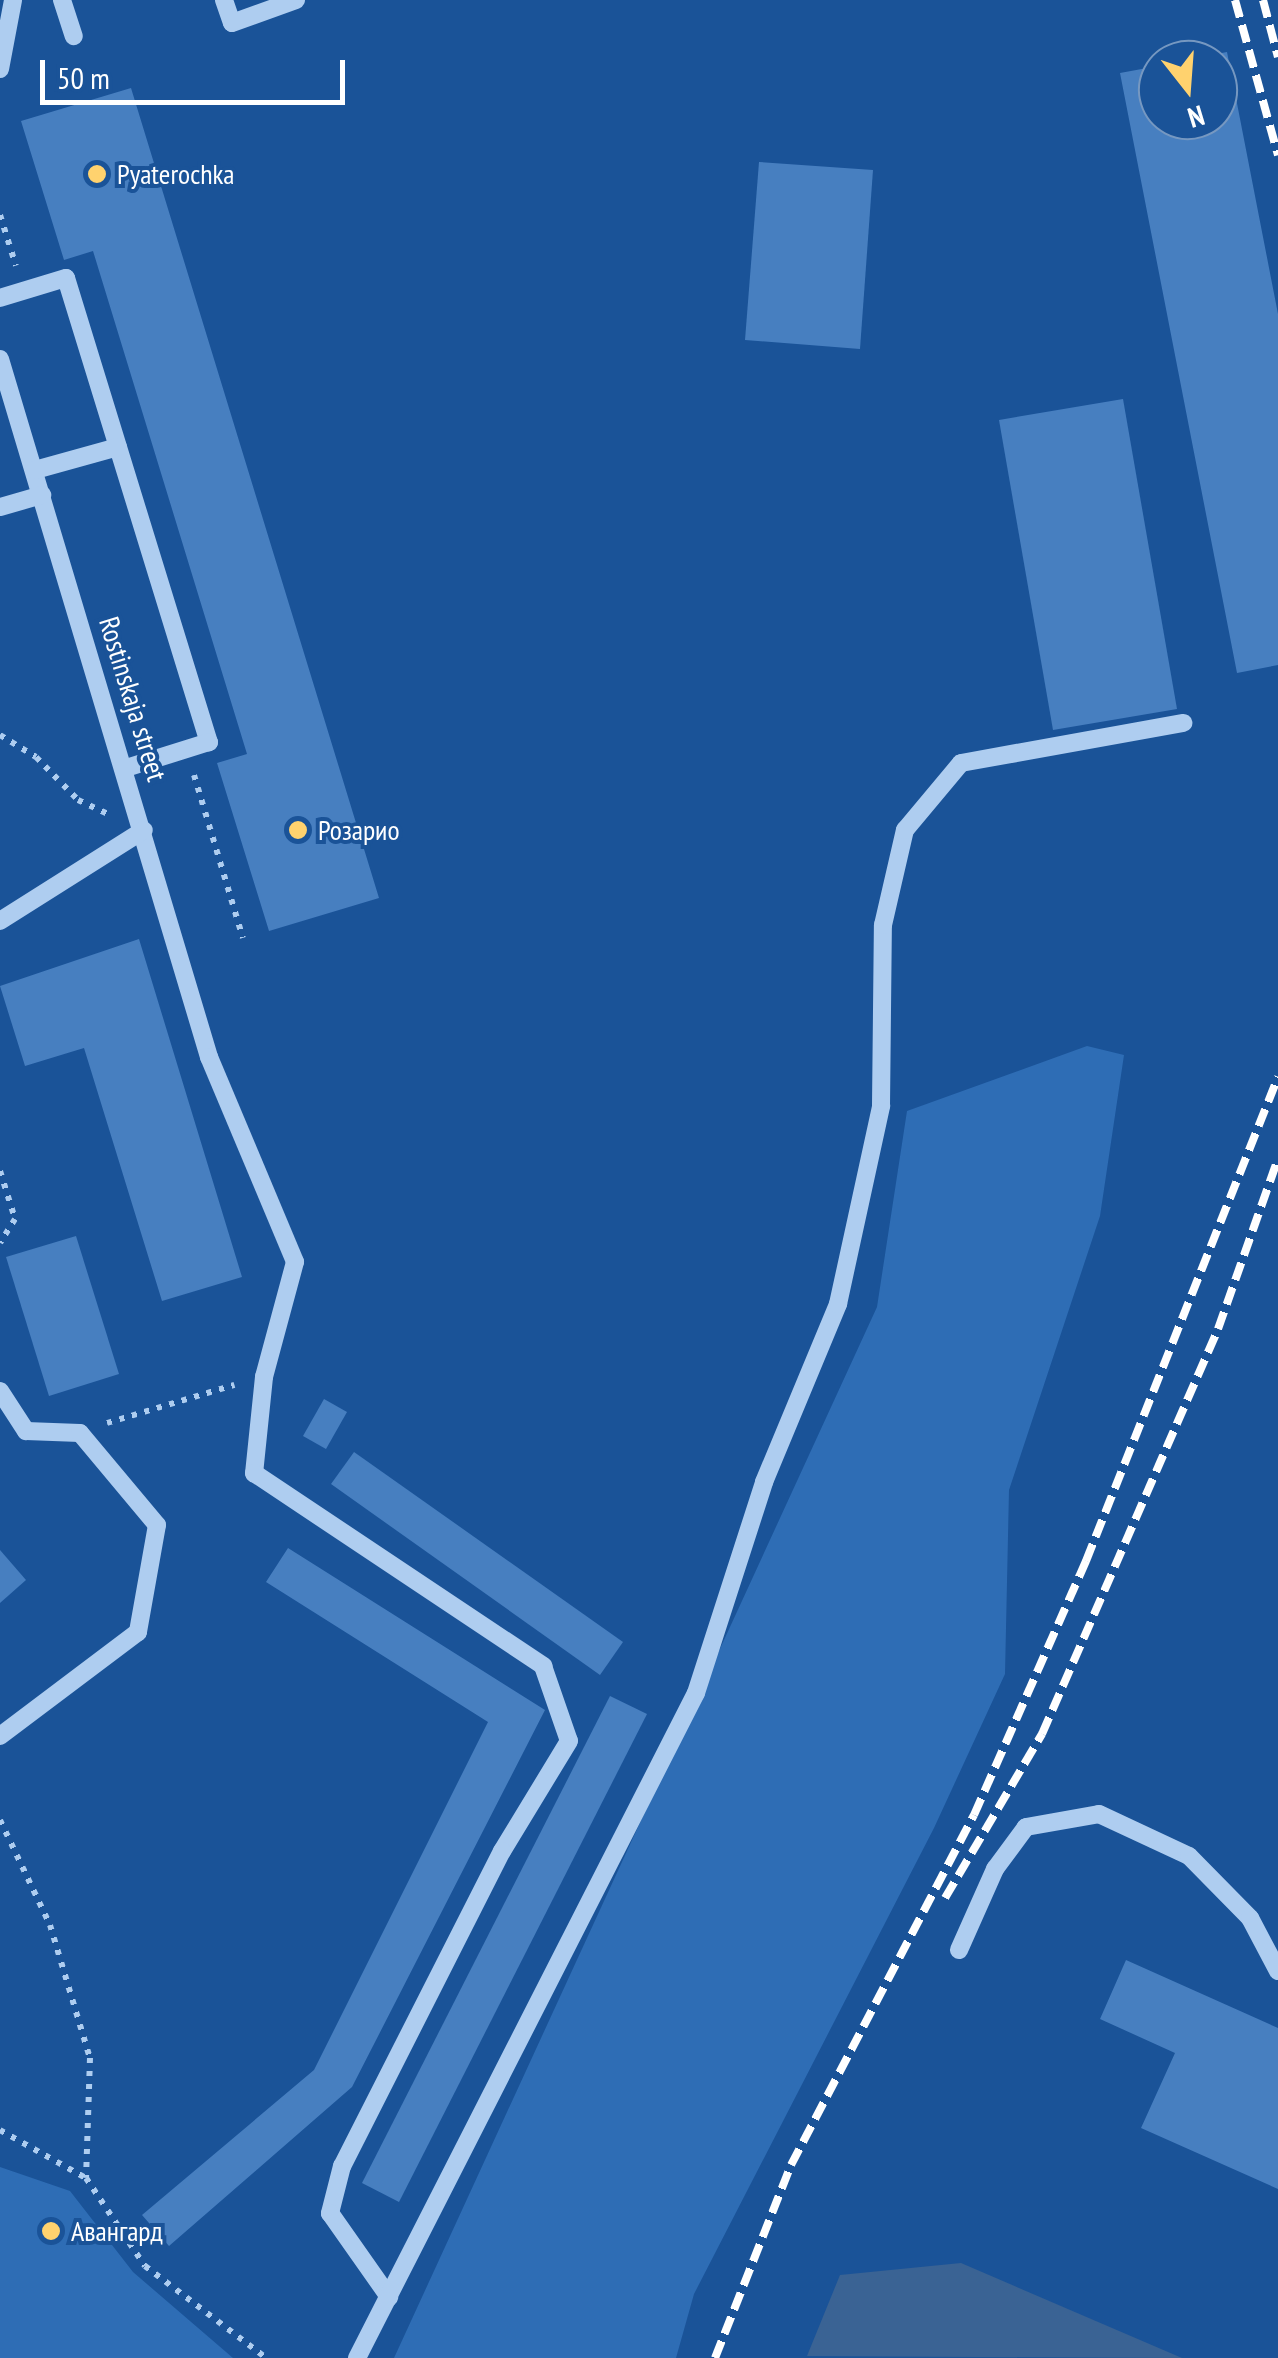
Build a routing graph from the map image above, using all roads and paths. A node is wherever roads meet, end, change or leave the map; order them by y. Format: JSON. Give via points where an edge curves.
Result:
{"nodes":[{"id":1,"x":13,"y":0,"type":"edge"},
{"id":2,"x":62,"y":0,"type":"edge"},
{"id":3,"x":224,"y":0,"type":"edge"},
{"id":4,"x":296,"y":0,"type":"edge"},
{"id":5,"x":74,"y":36,"type":"dead end"},
{"id":6,"x":0,"y":69,"type":"edge"},
{"id":7,"x":0,"y":298,"type":"edge"},
{"id":8,"x":0,"y":359,"type":"edge"},
{"id":9,"x":118,"y":446,"type":"junction"},
{"id":10,"x":35,"y":470,"type":"junction"},
{"id":11,"x":42,"y":495,"type":"junction"},
{"id":12,"x":0,"y":507,"type":"edge"},
{"id":13,"x":1183,"y":724,"type":"dead end"},
{"id":14,"x":0,"y":735,"type":"edge"},
{"id":15,"x":126,"y":768,"type":"junction"},
{"id":16,"x":142,"y":832,"type":"junction"},
{"id":17,"x":0,"y":922,"type":"edge"},
{"id":18,"x":0,"y":1171,"type":"edge"},
{"id":19,"x":0,"y":1242,"type":"edge"},
{"id":20,"x":264,"y":1377,"type":"junction"},
{"id":21,"x":0,"y":1391,"type":"edge"},
{"id":22,"x":80,"y":1433,"type":"junction"},
{"id":23,"x":0,"y":1736,"type":"edge"},
{"id":24,"x":0,"y":1820,"type":"edge"},
{"id":25,"x":959,"y":1950,"type":"dead end"},
{"id":26,"x":1278,"y":1970,"type":"edge"},
{"id":27,"x":0,"y":2130,"type":"edge"},
{"id":28,"x":86,"y":2178,"type":"junction"},
{"id":29,"x":389,"y":2297,"type":"junction"},
{"id":30,"x":266,"y":2358,"type":"edge"},
{"id":31,"x":358,"y":2358,"type":"edge"}],
"edges":[{"from":1,"to":6,"type":"street"},
{"from":2,"to":5,"type":"street"},
{"from":3,"to":4,"type":"street","via":[[232,23]]},
{"from":7,"to":9,"type":"street","via":[[66,278]]},
{"from":8,"to":10,"type":"street","name":"Rostinskaja street"},
{"from":9,"to":10,"type":"street"},
{"from":9,"to":15,"type":"street","via":[[209,742]]},
{"from":10,"to":11,"type":"street","name":"Rostinskaja street"},
{"from":11,"to":12,"type":"street"},
{"from":11,"to":15,"type":"street","name":"Rostinskaja street"},
{"from":13,"to":29,"type":"street","via":[[962,762],[905,830],[883,925],[880,1106],[838,1304],[764,1482],[696,1693]]},
{"from":14,"to":16,"type":"path","via":[[36,757],[78,800]]},
{"from":15,"to":16,"type":"street","name":"Rostinskaja street"},
{"from":16,"to":17,"type":"street"},
{"from":16,"to":20,"type":"street","name":"Rostinskaja street","via":[[209,1057],[295,1262]]},
{"from":18,"to":19,"type":"path","via":[[15,1219]]},
{"from":20,"to":22,"type":"path","via":[[157,1404]]},
{"from":20,"to":29,"type":"street","name":"Rostinskaja street","via":[[254,1473],[544,1666],[569,1741],[502,1850],[342,2166],[330,2213]]},
{"from":21,"to":22,"type":"street","via":[[26,1431]]},
{"from":22,"to":23,"type":"street","via":[[157,1524],[138,1632]]},
{"from":24,"to":28,"type":"path","via":[[50,1925],[90,2058]]},
{"from":25,"to":26,"type":"street","via":[[995,1869],[1026,1826],[1099,1814],[1190,1856],[1250,1918]]},
{"from":27,"to":28,"type":"path"},
{"from":28,"to":30,"type":"path","via":[[145,2266]]},
{"from":29,"to":31,"type":"street"}]}
